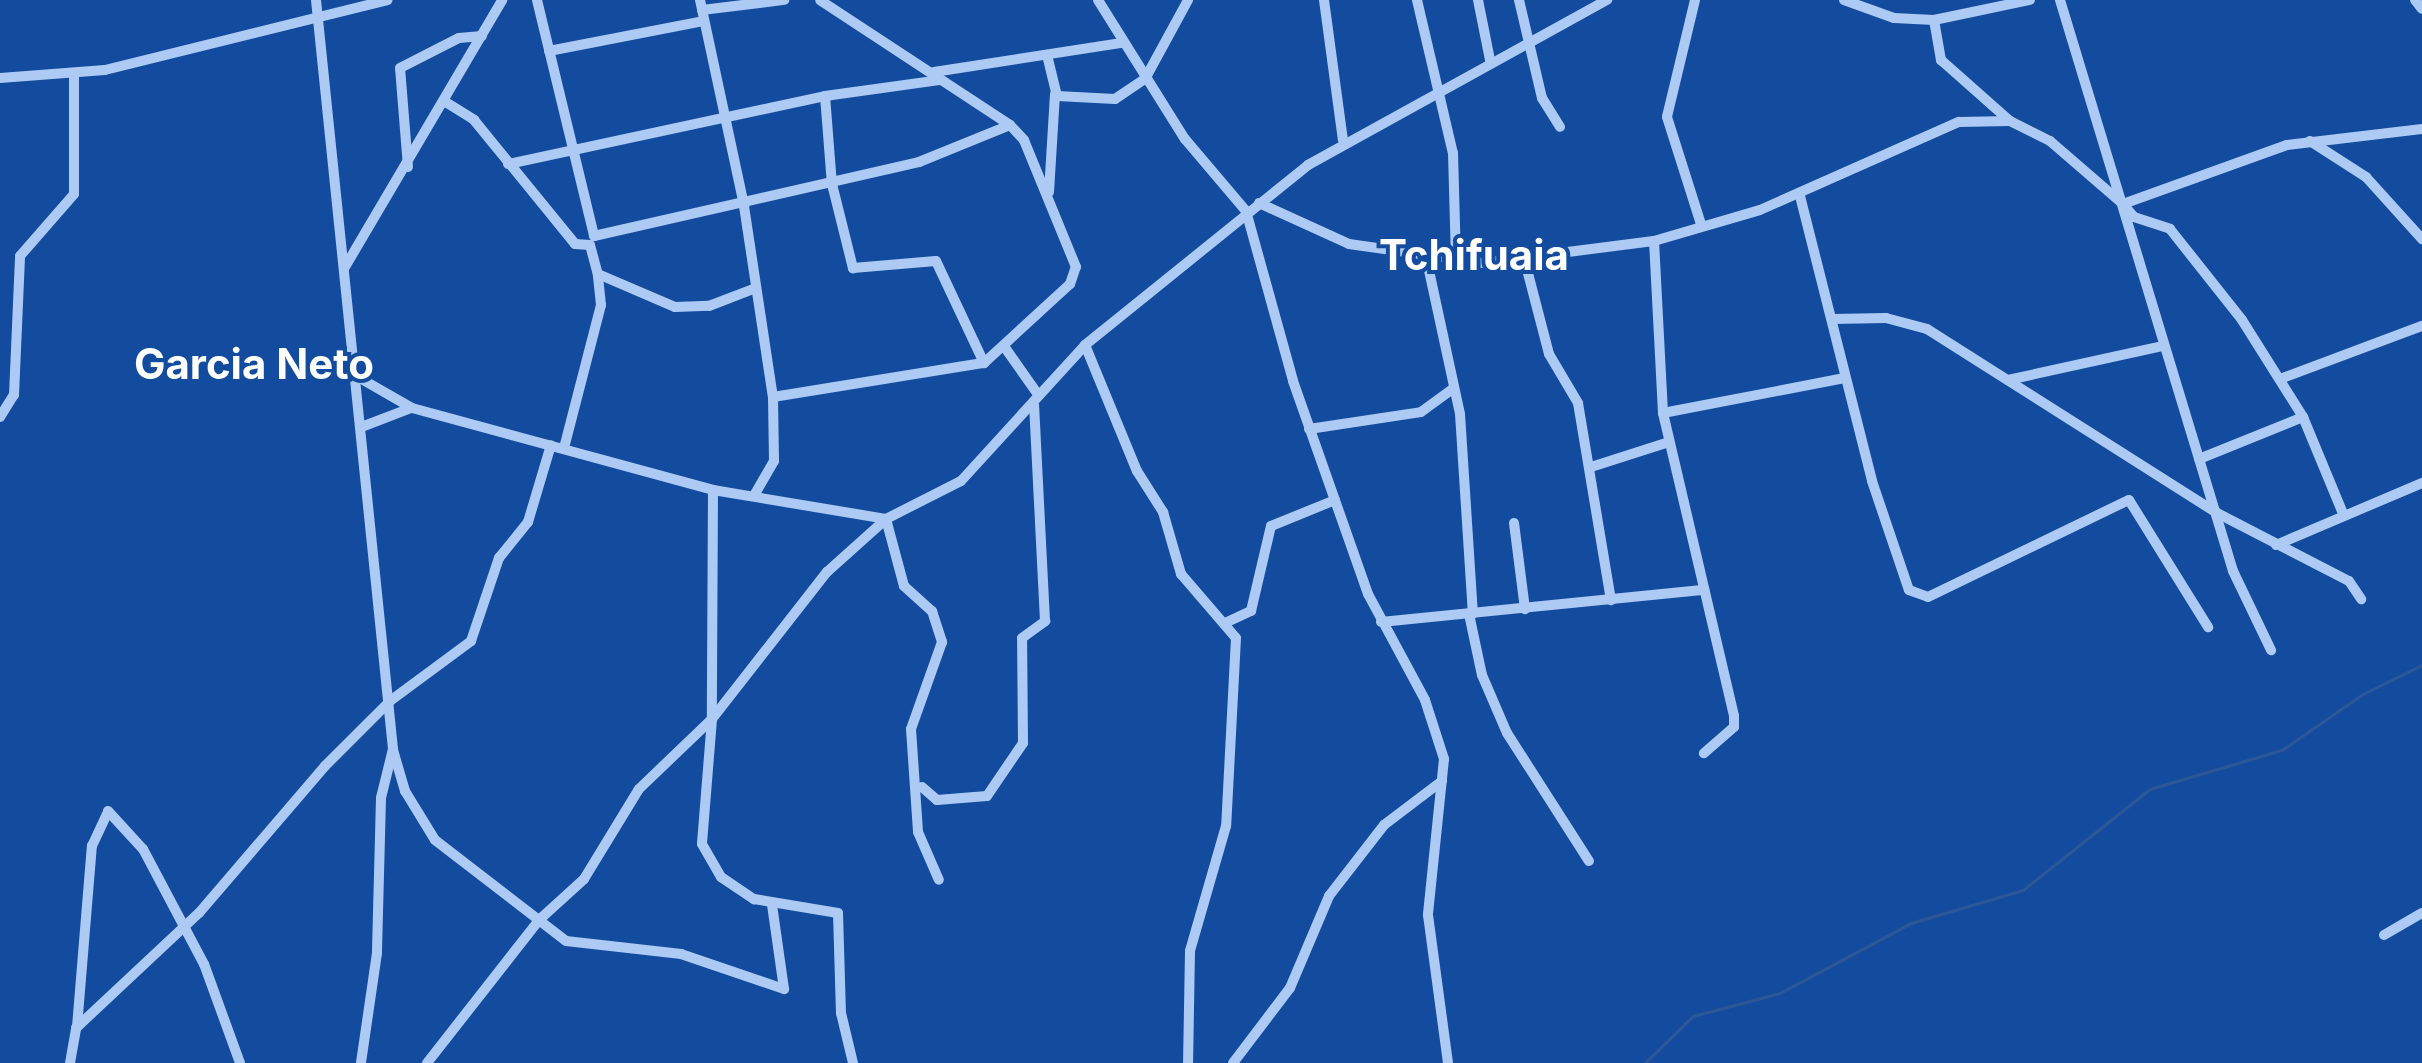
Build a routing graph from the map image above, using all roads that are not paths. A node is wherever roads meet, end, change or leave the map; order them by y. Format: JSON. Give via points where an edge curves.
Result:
{"nodes":[{"id":1,"x":316,"y":0,"type":"edge"},
{"id":2,"x":387,"y":0,"type":"edge"},
{"id":3,"x":502,"y":0,"type":"edge"},
{"id":4,"x":538,"y":0,"type":"edge"},
{"id":5,"x":784,"y":0,"type":"edge"},
{"id":6,"x":820,"y":0,"type":"edge"},
{"id":7,"x":1098,"y":0,"type":"edge"},
{"id":8,"x":1188,"y":0,"type":"edge"},
{"id":9,"x":1324,"y":0,"type":"edge"},
{"id":10,"x":1416,"y":0,"type":"edge"},
{"id":11,"x":1478,"y":0,"type":"edge"},
{"id":12,"x":1519,"y":0,"type":"edge"},
{"id":13,"x":1607,"y":0,"type":"edge"},
{"id":14,"x":1694,"y":0,"type":"edge"},
{"id":15,"x":1844,"y":0,"type":"edge"},
{"id":16,"x":2030,"y":0,"type":"edge"},
{"id":17,"x":2060,"y":0,"type":"edge"},
{"id":18,"x":2415,"y":0,"type":"edge"},
{"id":19,"x":2422,"y":9,"type":"edge"},
{"id":20,"x":702,"y":10,"type":"edge"},
{"id":21,"x":318,"y":18,"type":"junction"},
{"id":22,"x":1934,"y":20,"type":"junction"},
{"id":23,"x":482,"y":36,"type":"junction"},
{"id":24,"x":1528,"y":40,"type":"junction"},
{"id":25,"x":1122,"y":43,"type":"junction"},
{"id":26,"x":549,"y":51,"type":"junction"},
{"id":27,"x":1047,"y":55,"type":"junction"},
{"id":28,"x":1490,"y":60,"type":"junction"},
{"id":29,"x":74,"y":74,"type":"junction"},
{"id":30,"x":938,"y":76,"type":"junction"},
{"id":31,"x":0,"y":78,"type":"edge"},
{"id":32,"x":1146,"y":80,"type":"junction"},
{"id":33,"x":1443,"y":89,"type":"junction"},
{"id":34,"x":1055,"y":94,"type":"junction"},
{"id":35,"x":826,"y":96,"type":"junction"},
{"id":36,"x":444,"y":101,"type":"junction"},
{"id":37,"x":722,"y":117,"type":"junction"},
{"id":38,"x":2010,"y":121,"type":"junction"},
{"id":39,"x":1010,"y":125,"type":"junction"},
{"id":40,"x":1560,"y":127,"type":"dead end"},
{"id":41,"x":2422,"y":128,"type":"edge"},
{"id":42,"x":1344,"y":140,"type":"junction"},
{"id":43,"x":2308,"y":141,"type":"junction"},
{"id":44,"x":572,"y":149,"type":"junction"},
{"id":45,"x":508,"y":164,"type":"junction"},
{"id":46,"x":408,"y":166,"type":"junction"},
{"id":47,"x":832,"y":184,"type":"junction"},
{"id":48,"x":1800,"y":196,"type":"junction"},
{"id":49,"x":1048,"y":198,"type":"junction"},
{"id":50,"x":1258,"y":203,"type":"junction"},
{"id":51,"x":2119,"y":204,"type":"junction"},
{"id":52,"x":744,"y":206,"type":"junction"},
{"id":53,"x":1246,"y":210,"type":"junction"},
{"id":54,"x":1700,"y":224,"type":"junction"},
{"id":55,"x":2422,"y":239,"type":"edge"},
{"id":56,"x":592,"y":240,"type":"junction"},
{"id":57,"x":1654,"y":241,"type":"junction"},
{"id":58,"x":1425,"y":252,"type":"junction"},
{"id":59,"x":1524,"y":258,"type":"junction"},
{"id":60,"x":1456,"y":259,"type":"junction"},
{"id":61,"x":345,"y":268,"type":"junction"},
{"id":62,"x":598,"y":274,"type":"junction"},
{"id":63,"x":753,"y":289,"type":"junction"},
{"id":64,"x":1832,"y":319,"type":"junction"},
{"id":65,"x":2422,"y":326,"type":"edge"},
{"id":66,"x":1085,"y":345,"type":"junction"},
{"id":67,"x":2163,"y":346,"type":"junction"},
{"id":68,"x":1006,"y":349,"type":"junction"},
{"id":69,"x":984,"y":363,"type":"junction"},
{"id":70,"x":357,"y":376,"type":"junction"},
{"id":71,"x":1844,"y":378,"type":"junction"},
{"id":72,"x":2280,"y":378,"type":"junction"},
{"id":73,"x":2008,"y":380,"type":"junction"},
{"id":74,"x":1453,"y":390,"type":"junction"},
{"id":75,"x":773,"y":397,"type":"junction"},
{"id":76,"x":1037,"y":400,"type":"junction"},
{"id":77,"x":412,"y":408,"type":"junction"},
{"id":78,"x":1664,"y":414,"type":"junction"},
{"id":79,"x":0,"y":417,"type":"edge"},
{"id":80,"x":2303,"y":417,"type":"junction"},
{"id":81,"x":364,"y":426,"type":"junction"},
{"id":82,"x":1309,"y":428,"type":"junction"},
{"id":83,"x":1670,"y":442,"type":"junction"},
{"id":84,"x":551,"y":444,"type":"junction"},
{"id":85,"x":564,"y":448,"type":"junction"},
{"id":86,"x":2200,"y":458,"type":"junction"},
{"id":87,"x":1591,"y":467,"type":"junction"},
{"id":88,"x":2422,"y":483,"type":"edge"},
{"id":89,"x":713,"y":490,"type":"junction"},
{"id":90,"x":754,"y":495,"type":"junction"},
{"id":91,"x":1335,"y":500,"type":"junction"},
{"id":92,"x":2342,"y":512,"type":"junction"},
{"id":93,"x":2217,"y":513,"type":"junction"},
{"id":94,"x":886,"y":519,"type":"junction"},
{"id":95,"x":1514,"y":523,"type":"dead end"},
{"id":96,"x":2276,"y":545,"type":"junction"},
{"id":97,"x":1704,"y":590,"type":"junction"},
{"id":98,"x":2361,"y":599,"type":"dead end"},
{"id":99,"x":1610,"y":600,"type":"junction"},
{"id":100,"x":1525,"y":609,"type":"junction"},
{"id":101,"x":1471,"y":614,"type":"junction"},
{"id":102,"x":1225,"y":622,"type":"junction"},
{"id":103,"x":1382,"y":622,"type":"junction"},
{"id":104,"x":2208,"y":627,"type":"dead end"},
{"id":105,"x":2271,"y":650,"type":"dead end"},
{"id":106,"x":390,"y":701,"type":"junction"},
{"id":107,"x":712,"y":720,"type":"junction"},
{"id":108,"x":393,"y":749,"type":"junction"},
{"id":109,"x":1704,"y":753,"type":"dead end"},
{"id":110,"x":1442,"y":781,"type":"junction"},
{"id":111,"x":920,"y":784,"type":"junction"},
{"id":112,"x":1589,"y":860,"type":"dead end"},
{"id":113,"x":938,"y":880,"type":"dead end"},
{"id":114,"x":772,"y":905,"type":"junction"},
{"id":115,"x":2422,"y":913,"type":"edge"},
{"id":116,"x":538,"y":920,"type":"junction"},
{"id":117,"x":184,"y":929,"type":"junction"},
{"id":118,"x":2384,"y":935,"type":"dead end"},
{"id":119,"x":76,"y":1028,"type":"junction"},
{"id":120,"x":70,"y":1063,"type":"edge"},
{"id":121,"x":240,"y":1063,"type":"edge"},
{"id":122,"x":361,"y":1063,"type":"edge"},
{"id":123,"x":427,"y":1063,"type":"edge"},
{"id":124,"x":852,"y":1063,"type":"edge"},
{"id":125,"x":1188,"y":1063,"type":"edge"},
{"id":126,"x":1233,"y":1063,"type":"edge"},
{"id":127,"x":1448,"y":1063,"type":"edge"}],
"edges":[{"from":1,"to":21,"type":"street"},
{"from":2,"to":21,"type":"street"},
{"from":3,"to":23,"type":"street"},
{"from":4,"to":26,"type":"street"},
{"from":5,"to":20,"type":"street"},
{"from":6,"to":30,"type":"street"},
{"from":7,"to":25,"type":"street"},
{"from":8,"to":32,"type":"street"},
{"from":9,"to":42,"type":"street"},
{"from":10,"to":33,"type":"street"},
{"from":11,"to":28,"type":"street"},
{"from":12,"to":24,"type":"street"},
{"from":13,"to":24,"type":"street"},
{"from":14,"to":54,"type":"street","via":[[1667,117]]},
{"from":15,"to":22,"type":"street","via":[[1894,18]]},
{"from":16,"to":22,"type":"street"},
{"from":17,"to":51,"type":"street"},
{"from":18,"to":19,"type":"street"},
{"from":20,"to":26,"type":"street"},
{"from":20,"to":37,"type":"street"},
{"from":21,"to":29,"type":"street"},
{"from":21,"to":61,"type":"street"},
{"from":22,"to":38,"type":"street","via":[[1941,60]]},
{"from":23,"to":36,"type":"street"},
{"from":23,"to":46,"type":"street","via":[[459,38],[400,68]]},
{"from":24,"to":28,"type":"street"},
{"from":24,"to":40,"type":"street","via":[[1542,98]]},
{"from":25,"to":27,"type":"street"},
{"from":25,"to":32,"type":"street"},
{"from":26,"to":44,"type":"street"},
{"from":27,"to":30,"type":"street"},
{"from":27,"to":34,"type":"street"},
{"from":28,"to":33,"type":"street"},
{"from":29,"to":31,"type":"street"},
{"from":29,"to":79,"type":"street","via":[[74,194],[20,256],[14,395]]},
{"from":30,"to":35,"type":"street"},
{"from":30,"to":39,"type":"street"},
{"from":32,"to":34,"type":"street","via":[[1115,99]]},
{"from":32,"to":53,"type":"street"},
{"from":33,"to":42,"type":"street"},
{"from":33,"to":60,"type":"street"},
{"from":34,"to":49,"type":"street"},
{"from":35,"to":37,"type":"street"},
{"from":35,"to":47,"type":"street"},
{"from":36,"to":45,"type":"street","via":[[474,120]]},
{"from":36,"to":46,"type":"street"},
{"from":37,"to":44,"type":"street"},
{"from":37,"to":52,"type":"street"},
{"from":38,"to":48,"type":"street","via":[[1932,130]]},
{"from":38,"to":51,"type":"street","via":[[2063,149]]},
{"from":39,"to":47,"type":"street","via":[[919,162]]},
{"from":39,"to":49,"type":"street"},
{"from":41,"to":43,"type":"street"},
{"from":42,"to":50,"type":"street"},
{"from":43,"to":51,"type":"street"},
{"from":43,"to":55,"type":"street","via":[[2366,176]]},
{"from":44,"to":45,"type":"street"},
{"from":44,"to":56,"type":"street"},
{"from":45,"to":56,"type":"street","via":[[575,244]]},
{"from":46,"to":61,"type":"street"},
{"from":47,"to":52,"type":"street"},
{"from":47,"to":69,"type":"street","via":[[852,268],[936,260]]},
{"from":48,"to":54,"type":"street"},
{"from":48,"to":64,"type":"street"},
{"from":49,"to":68,"type":"street","via":[[1076,273]]},
{"from":50,"to":53,"type":"street"},
{"from":50,"to":58,"type":"street","via":[[1350,244]]},
{"from":51,"to":67,"type":"street"},
{"from":51,"to":72,"type":"street","via":[[2134,217],[2170,229]]},
{"from":52,"to":56,"type":"street"},
{"from":52,"to":63,"type":"street"},
{"from":53,"to":66,"type":"street"},
{"from":53,"to":82,"type":"street"},
{"from":54,"to":57,"type":"street"},
{"from":56,"to":62,"type":"street"},
{"from":57,"to":59,"type":"street"},
{"from":57,"to":78,"type":"street"},
{"from":58,"to":60,"type":"street"},
{"from":58,"to":74,"type":"street"},
{"from":59,"to":60,"type":"street"},
{"from":59,"to":87,"type":"street","via":[[1549,354],[1578,403]]},
{"from":61,"to":70,"type":"street"},
{"from":62,"to":63,"type":"street","via":[[675,307],[710,306]]},
{"from":62,"to":85,"type":"street","via":[[601,305]]},
{"from":63,"to":75,"type":"street"},
{"from":64,"to":71,"type":"street"},
{"from":64,"to":73,"type":"street","via":[[1900,319]]},
{"from":65,"to":72,"type":"street"},
{"from":66,"to":76,"type":"street"},
{"from":66,"to":102,"type":"street","via":[[1137,471],[1163,512],[1181,574]]},
{"from":67,"to":73,"type":"street"},
{"from":67,"to":86,"type":"street"},
{"from":68,"to":69,"type":"street"},
{"from":68,"to":76,"type":"street"},
{"from":69,"to":75,"type":"street"},
{"from":70,"to":77,"type":"street"},
{"from":70,"to":81,"type":"street"},
{"from":71,"to":78,"type":"street"},
{"from":71,"to":104,"type":"street","via":[[1903,581],[1919,596],[2129,500]]},
{"from":72,"to":80,"type":"street"},
{"from":73,"to":93,"type":"street"},
{"from":74,"to":82,"type":"street","via":[[1421,412]]},
{"from":74,"to":101,"type":"street"},
{"from":75,"to":90,"type":"street","via":[[774,461]]},
{"from":76,"to":94,"type":"street","via":[[962,481]]},
{"from":76,"to":111,"type":"street","via":[[1044,621],[1022,638],[1022,743],[987,796],[937,800]]},
{"from":77,"to":81,"type":"street"},
{"from":77,"to":84,"type":"street"},
{"from":78,"to":83,"type":"street"},
{"from":80,"to":86,"type":"street"},
{"from":80,"to":92,"type":"street"},
{"from":81,"to":106,"type":"street"},
{"from":82,"to":91,"type":"street"},
{"from":83,"to":87,"type":"street"},
{"from":83,"to":97,"type":"street"},
{"from":84,"to":85,"type":"street"},
{"from":84,"to":106,"type":"street","via":[[528,522],[499,558],[477,632]]},
{"from":85,"to":89,"type":"street"},
{"from":86,"to":93,"type":"street"},
{"from":87,"to":99,"type":"street"},
{"from":88,"to":92,"type":"street"},
{"from":89,"to":90,"type":"street"},
{"from":89,"to":107,"type":"street"},
{"from":90,"to":94,"type":"street"},
{"from":91,"to":102,"type":"street","via":[[1271,526],[1250,611]]},
{"from":91,"to":103,"type":"street"},
{"from":92,"to":96,"type":"street"},
{"from":93,"to":96,"type":"street"},
{"from":93,"to":105,"type":"street","via":[[2233,571]]},
{"from":94,"to":107,"type":"street","via":[[797,606]]},
{"from":94,"to":111,"type":"street","via":[[904,586],[932,611],[942,642],[911,729]]},
{"from":95,"to":100,"type":"street"},
{"from":96,"to":98,"type":"street","via":[[2348,581]]},
{"from":97,"to":99,"type":"street"},
{"from":97,"to":109,"type":"street","via":[[1734,727]]},
{"from":99,"to":100,"type":"street"},
{"from":100,"to":101,"type":"street"},
{"from":101,"to":103,"type":"street"},
{"from":101,"to":112,"type":"street","via":[[1482,676],[1507,733]]},
{"from":102,"to":125,"type":"street","via":[[1238,650],[1226,826],[1190,951]]},
{"from":103,"to":110,"type":"street","via":[[1424,700],[1444,759]]},
{"from":106,"to":108,"type":"street"},
{"from":106,"to":117,"type":"street"},
{"from":107,"to":114,"type":"street","via":[[704,854],[732,887]]},
{"from":107,"to":116,"type":"street","via":[[639,789],[584,878]]},
{"from":108,"to":116,"type":"street","via":[[405,791],[435,840]]},
{"from":108,"to":122,"type":"street","via":[[380,798],[377,952]]},
{"from":110,"to":126,"type":"street","via":[[1384,825],[1329,896],[1290,988]]},
{"from":110,"to":127,"type":"street","via":[[1428,916]]},
{"from":111,"to":113,"type":"street","via":[[918,832]]},
{"from":114,"to":116,"type":"street","via":[[783,989],[682,954],[566,942]]},
{"from":114,"to":124,"type":"street","via":[[838,913],[841,1013]]},
{"from":115,"to":118,"type":"street"},
{"from":116,"to":123,"type":"street"},
{"from":117,"to":119,"type":"street"},
{"from":117,"to":119,"type":"street","via":[[143,850],[106,811],[92,846]]},
{"from":117,"to":121,"type":"street","via":[[224,1008]]},
{"from":119,"to":120,"type":"street"}]}
